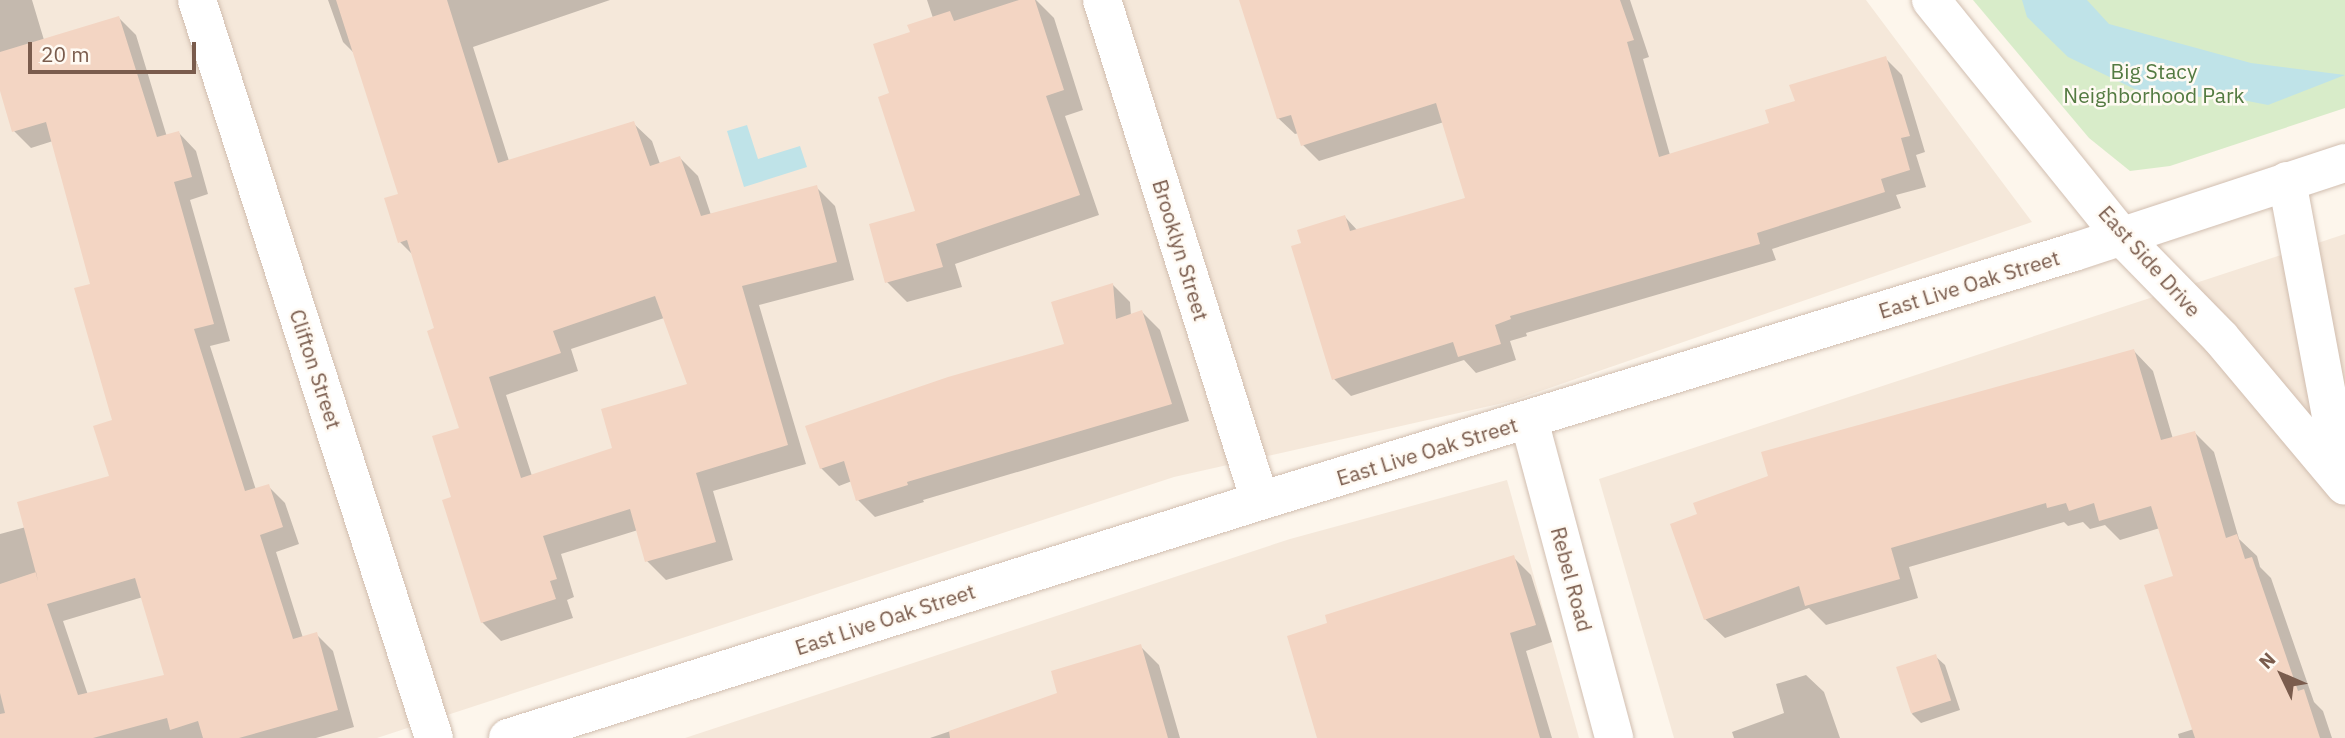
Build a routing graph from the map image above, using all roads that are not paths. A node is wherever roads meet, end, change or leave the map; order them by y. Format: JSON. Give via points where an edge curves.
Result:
{"nodes":[{"id":1,"x":197,"y":0,"type":"edge"},
{"id":2,"x":1102,"y":0,"type":"edge"},
{"id":3,"x":1931,"y":0,"type":"edge"},
{"id":4,"x":2345,"y":163,"type":"edge"},
{"id":5,"x":2287,"y":181,"type":"junction"},
{"id":6,"x":2122,"y":237,"type":"junction"},
{"id":7,"x":1529,"y":420,"type":"junction"},
{"id":8,"x":2344,"y":484,"type":"edge"},
{"id":9,"x":1260,"y":501,"type":"junction"},
{"id":10,"x":434,"y":738,"type":"edge"},
{"id":11,"x":508,"y":738,"type":"edge"},
{"id":12,"x":1614,"y":738,"type":"edge"}],
"edges":[{"from":1,"to":10,"type":"street","name":"Clifton Street"},
{"from":2,"to":9,"type":"street","name":"Brooklyn Street"},
{"from":3,"to":6,"type":"street","name":"East Side Drive"},
{"from":4,"to":5,"type":"street","name":"East Live Oak Street"},
{"from":5,"to":6,"type":"street","name":"East Live Oak Street"},
{"from":5,"to":8,"type":"street"},
{"from":6,"to":7,"type":"street","name":"East Live Oak Street"},
{"from":6,"to":8,"type":"street","name":"East Side Drive","via":[[2220,337]]},
{"from":7,"to":9,"type":"street","name":"East Live Oak Street"},
{"from":7,"to":12,"type":"street","name":"Rebel Road"},
{"from":9,"to":11,"type":"street","name":"East Live Oak Street"}]}
